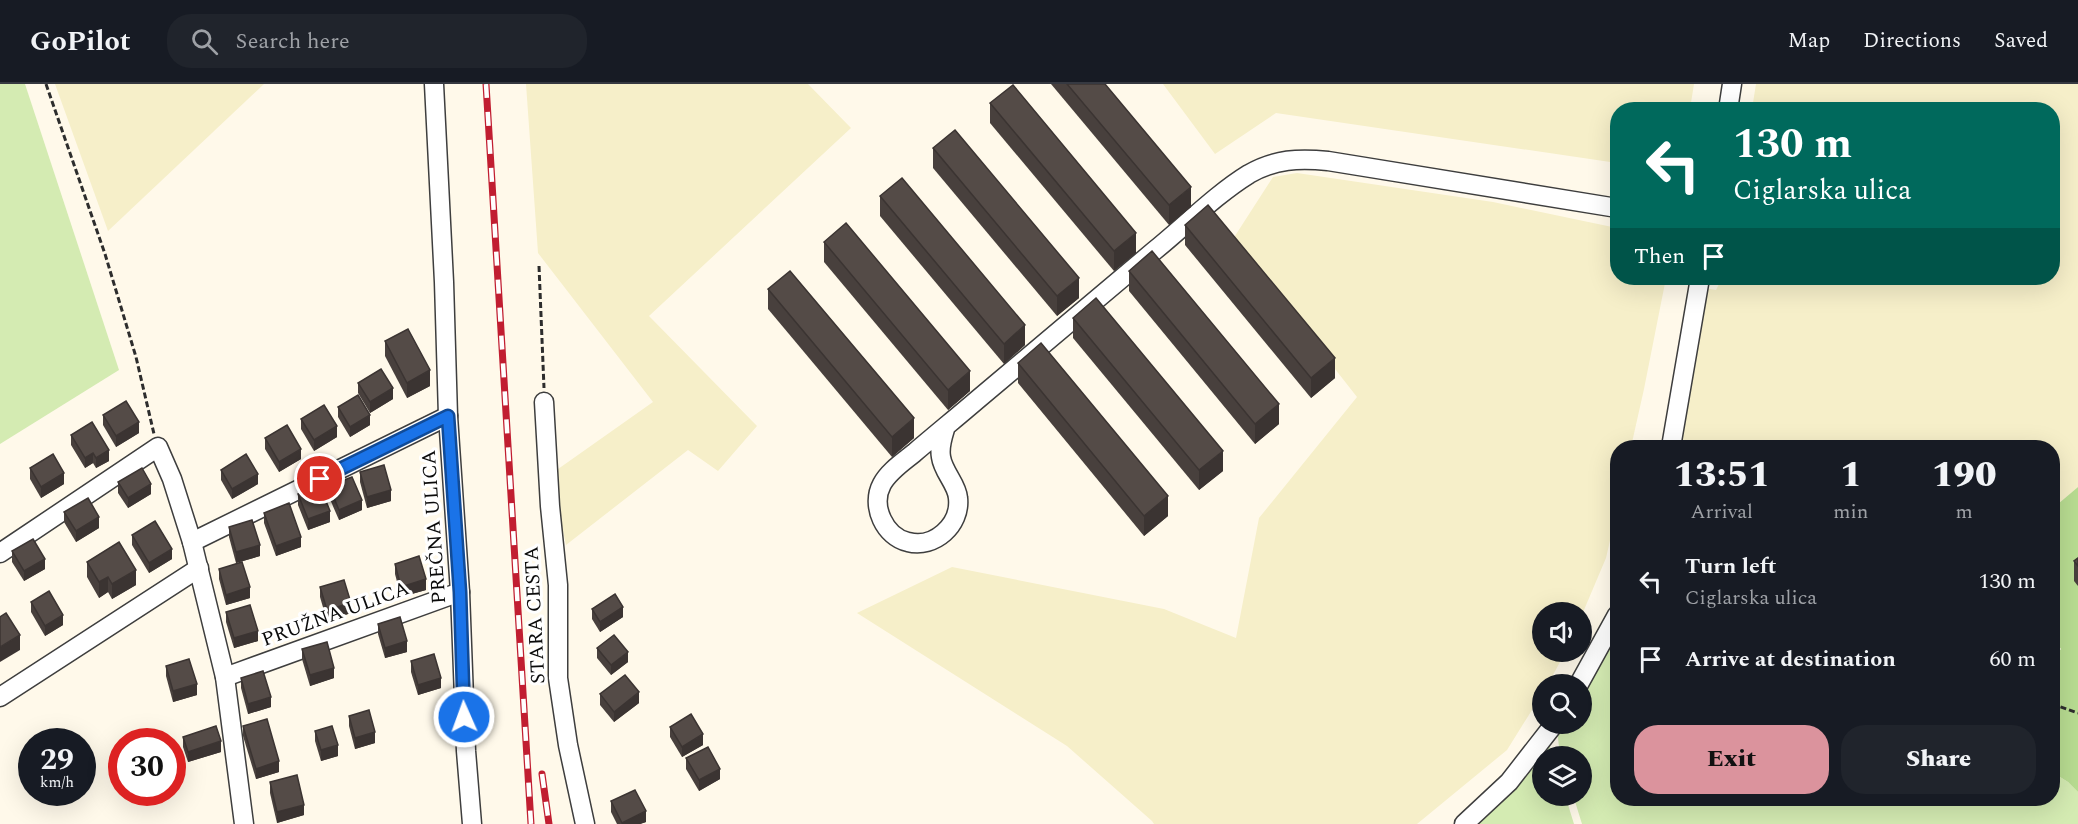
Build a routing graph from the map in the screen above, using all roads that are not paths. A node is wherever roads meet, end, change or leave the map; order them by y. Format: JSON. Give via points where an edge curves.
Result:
{"nodes":[{"id":1,"x":434,"y":84,"type":"edge"},
{"id":2,"x":1732,"y":84,"type":"edge"},
{"id":3,"x":1729,"y":102,"type":"edge"},
{"id":4,"x":1610,"y":207,"type":"edge"},
{"id":5,"x":1699,"y":285,"type":"edge"},
{"id":6,"x":544,"y":402,"type":"road end"},
{"id":7,"x":448,"y":416,"type":"junction"},
{"id":8,"x":946,"y":426,"type":"junction"},
{"id":9,"x":1672,"y":440,"type":"edge"},
{"id":10,"x":192,"y":542,"type":"junction"},
{"id":11,"x":0,"y":553,"type":"edge"},
{"id":12,"x":199,"y":568,"type":"junction"},
{"id":13,"x":460,"y":592,"type":"junction"},
{"id":14,"x":1610,"y":628,"type":"edge"},
{"id":15,"x":1585,"y":674,"type":"edge"},
{"id":16,"x":225,"y":677,"type":"junction"},
{"id":17,"x":0,"y":697,"type":"edge"},
{"id":18,"x":1546,"y":734,"type":"edge"},
{"id":19,"x":244,"y":824,"type":"edge"},
{"id":20,"x":472,"y":824,"type":"edge"},
{"id":21,"x":585,"y":824,"type":"edge"},
{"id":22,"x":1464,"y":824,"type":"edge"}],
"edges":[{"from":1,"to":7,"type":"street","name":"PREČNA ULICA"},
{"from":2,"to":3,"type":"street"},
{"from":4,"to":8,"type":"street","via":[[1328,161],[1276,162],[1235,184]]},
{"from":5,"to":9,"type":"street"},
{"from":6,"to":21,"type":"street","name":"STARA CESTA","via":[[558,585],[558,678]]},
{"from":7,"to":10,"type":"street"},
{"from":7,"to":13,"type":"street","name":"PREČNA ULICA"},
{"from":8,"to":8,"type":"street","via":[[889,474],[881,486],[878,504],[884,524],[890,533],[908,542],[935,540],[950,526],[958,509],[958,498],[941,456]]},
{"from":10,"to":11,"type":"street","via":[[158,447]]},
{"from":10,"to":12,"type":"street"},
{"from":12,"to":16,"type":"street"},
{"from":12,"to":17,"type":"street"},
{"from":13,"to":16,"type":"street","name":"PRUŽNA ULICA"},
{"from":13,"to":20,"type":"street","name":"PREČNA ULICA"},
{"from":14,"to":15,"type":"street"},
{"from":16,"to":19,"type":"street"},
{"from":18,"to":22,"type":"street","via":[[1509,782]]}]}
